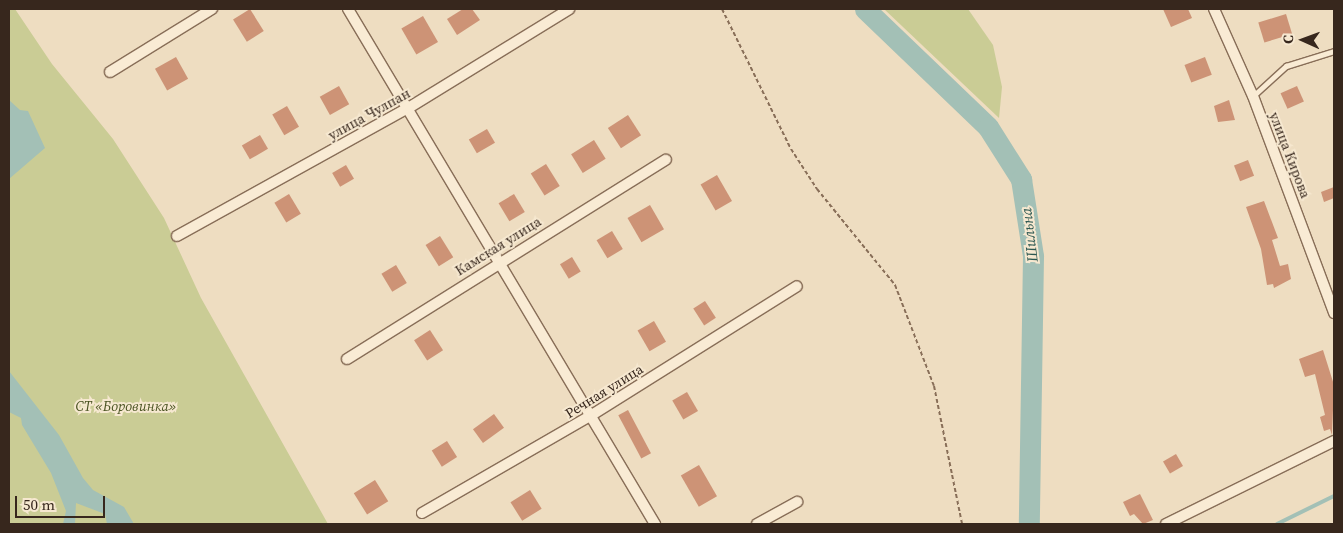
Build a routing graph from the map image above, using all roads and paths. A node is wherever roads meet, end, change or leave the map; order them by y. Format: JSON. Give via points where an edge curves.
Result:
{"nodes":[{"id":1,"x":212,"y":9,"type":"edge"},
{"id":2,"x":348,"y":9,"type":"edge"},
{"id":3,"x":569,"y":9,"type":"edge"},
{"id":4,"x":722,"y":9,"type":"edge"},
{"id":5,"x":1214,"y":9,"type":"edge"},
{"id":6,"x":1334,"y":51,"type":"edge"},
{"id":7,"x":110,"y":72,"type":"dead end"},
{"id":8,"x":1253,"y":96,"type":"junction"},
{"id":9,"x":410,"y":107,"type":"junction"},
{"id":10,"x":666,"y":160,"type":"dead end"},
{"id":11,"x":177,"y":236,"type":"dead end"},
{"id":12,"x":500,"y":261,"type":"junction"},
{"id":13,"x":797,"y":286,"type":"dead end"},
{"id":14,"x":1334,"y":314,"type":"edge"},
{"id":15,"x":348,"y":359,"type":"dead end"},
{"id":16,"x":590,"y":416,"type":"junction"},
{"id":17,"x":1334,"y":441,"type":"edge"},
{"id":18,"x":797,"y":502,"type":"dead end"},
{"id":19,"x":422,"y":514,"type":"dead end"},
{"id":20,"x":655,"y":524,"type":"edge"},
{"id":21,"x":757,"y":524,"type":"edge"},
{"id":22,"x":962,"y":524,"type":"edge"},
{"id":23,"x":1166,"y":524,"type":"edge"}],
"edges":[{"from":1,"to":7,"type":"street"},
{"from":2,"to":9,"type":"street"},
{"from":3,"to":9,"type":"street","name":"улица Чулпан"},
{"from":4,"to":22,"type":"path","via":[[791,149],[817,189],[895,286],[934,386]]},
{"from":5,"to":8,"type":"street","name":"улица Кирова"},
{"from":6,"to":8,"type":"lane","via":[[1286,66]]},
{"from":8,"to":14,"type":"street","name":"улица Кирова"},
{"from":9,"to":11,"type":"street","name":"улица Чулпан"},
{"from":9,"to":12,"type":"street"},
{"from":10,"to":12,"type":"street","name":"Камская улица"},
{"from":12,"to":15,"type":"street","name":"Камская улица"},
{"from":12,"to":16,"type":"street"},
{"from":13,"to":16,"type":"street","name":"Речная улица"},
{"from":16,"to":19,"type":"street","name":"Речная улица"},
{"from":16,"to":20,"type":"street"},
{"from":17,"to":23,"type":"street"},
{"from":18,"to":21,"type":"street"}]}
